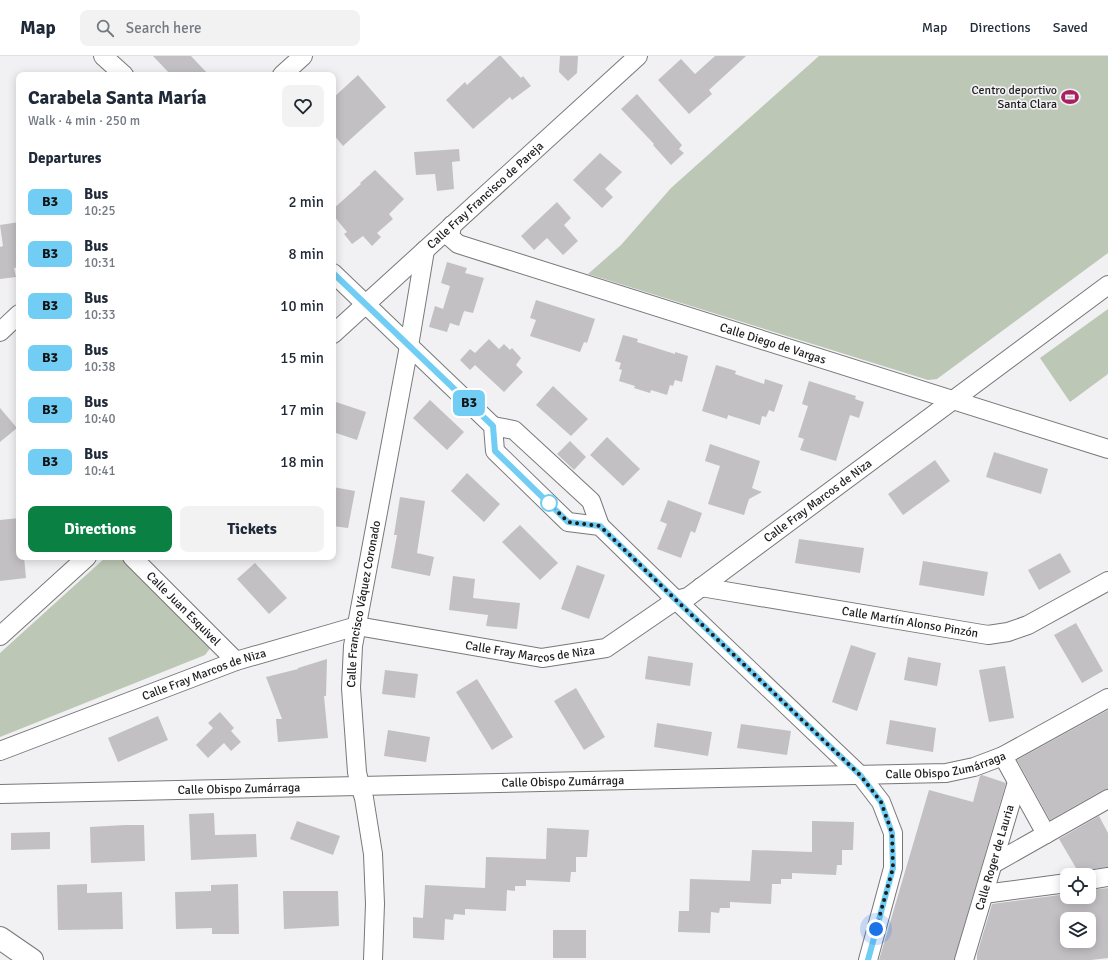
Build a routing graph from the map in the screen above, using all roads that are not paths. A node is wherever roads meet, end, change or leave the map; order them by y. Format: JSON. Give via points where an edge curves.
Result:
{"nodes":[{"id":1,"x":104,"y":56,"type":"edge"},
{"id":2,"x":303,"y":56,"type":"edge"},
{"id":3,"x":638,"y":56,"type":"edge"},
{"id":4,"x":121,"y":72,"type":"edge"},
{"id":5,"x":285,"y":72,"type":"edge"},
{"id":6,"x":452,"y":225,"type":"junction"},
{"id":7,"x":424,"y":250,"type":"junction"},
{"id":8,"x":336,"y":276,"type":"edge"},
{"id":9,"x":1108,"y":285,"type":"edge"},
{"id":10,"x":366,"y":305,"type":"junction"},
{"id":11,"x":16,"y":317,"type":"edge"},
{"id":12,"x":336,"y":331,"type":"edge"},
{"id":13,"x":0,"y":332,"type":"edge"},
{"id":14,"x":409,"y":346,"type":"junction"},
{"id":15,"x":953,"y":400,"type":"junction"},
{"id":16,"x":493,"y":426,"type":"junction"},
{"id":17,"x":1108,"y":449,"type":"edge"},
{"id":18,"x":600,"y":526,"type":"junction"},
{"id":19,"x":84,"y":560,"type":"edge"},
{"id":20,"x":135,"y":560,"type":"edge"},
{"id":21,"x":1108,"y":581,"type":"edge"},
{"id":22,"x":701,"y":586,"type":"junction"},
{"id":23,"x":676,"y":600,"type":"junction"},
{"id":24,"x":357,"y":626,"type":"junction"},
{"id":25,"x":0,"y":636,"type":"edge"},
{"id":26,"x":236,"y":661,"type":"junction"},
{"id":27,"x":1108,"y":698,"type":"edge"},
{"id":28,"x":0,"y":751,"type":"edge"},
{"id":29,"x":1003,"y":756,"type":"junction"},
{"id":30,"x":861,"y":776,"type":"junction"},
{"id":31,"x":1017,"y":782,"type":"junction"},
{"id":32,"x":360,"y":786,"type":"junction"},
{"id":33,"x":0,"y":794,"type":"edge"},
{"id":34,"x":1108,"y":799,"type":"edge"},
{"id":35,"x":1046,"y":834,"type":"junction"},
{"id":36,"x":993,"y":864,"type":"junction"},
{"id":37,"x":1108,"y":877,"type":"edge"},
{"id":38,"x":1096,"y":879,"type":"edge"},
{"id":39,"x":1060,"y":884,"type":"edge"},
{"id":40,"x":984,"y":894,"type":"junction"},
{"id":41,"x":0,"y":938,"type":"edge"},
{"id":42,"x":32,"y":960,"type":"edge"},
{"id":43,"x":373,"y":960,"type":"edge"},
{"id":44,"x":868,"y":960,"type":"edge"},
{"id":45,"x":964,"y":960,"type":"edge"}],
"edges":[{"from":1,"to":4,"type":"street"},
{"from":2,"to":5,"type":"street"},
{"from":3,"to":6,"type":"street","name":"Calle Fray Francisco de Pareja"},
{"from":6,"to":7,"type":"street","name":"Calle Fray Francisco de Pareja"},
{"from":6,"to":15,"type":"street","name":"Calle Diego de Vargas","via":[[450,237],[458,244]]},
{"from":7,"to":10,"type":"street","name":"Calle Fray Francisco de Pareja"},
{"from":7,"to":14,"type":"street","name":"Calle Francisco Váquez Coronado"},
{"from":8,"to":10,"type":"street"},
{"from":9,"to":15,"type":"street","name":"Calle Fray Marcos de Niza"},
{"from":10,"to":12,"type":"street","name":"Calle Fray Francisco de Pareja"},
{"from":10,"to":14,"type":"street"},
{"from":11,"to":13,"type":"street"},
{"from":14,"to":16,"type":"street"},
{"from":14,"to":24,"type":"street","name":"Calle Francisco Váquez Coronado"},
{"from":15,"to":17,"type":"street","name":"Calle Diego de Vargas"},
{"from":15,"to":22,"type":"street","name":"Calle Fray Marcos de Niza"},
{"from":16,"to":18,"type":"street","via":[[514,430],[591,501]]},
{"from":16,"to":18,"type":"street","via":[[495,451],[568,522]]},
{"from":18,"to":23,"type":"street"},
{"from":19,"to":25,"type":"street"},
{"from":20,"to":26,"type":"street","name":"Calle Juan Esquivel"},
{"from":21,"to":22,"type":"street","name":"Calle Martín Alonso Pinzón","via":[[1028,625],[988,635]]},
{"from":22,"to":23,"type":"street","name":"Calle Fray Marcos de Niza","via":[[688,597]]},
{"from":23,"to":24,"type":"street","name":"Calle Fray Marcos de Niza","via":[[606,648],[542,658]]},
{"from":23,"to":30,"type":"street"},
{"from":24,"to":26,"type":"street","name":"Calle Fray Marcos de Niza"},
{"from":24,"to":32,"type":"street","name":"Calle Francisco Váquez Coronado","via":[[350,688]]},
{"from":26,"to":28,"type":"street","name":"Calle Fray Marcos de Niza"},
{"from":27,"to":29,"type":"street","name":"Calle Obispo Zumárraga"},
{"from":29,"to":30,"type":"street","name":"Calle Obispo Zumárraga","via":[[946,774]]},
{"from":29,"to":31,"type":"street"},
{"from":30,"to":32,"type":"street","name":"Calle Obispo Zumárraga"},
{"from":30,"to":44,"type":"street","via":[[881,802],[892,833],[893,868]]},
{"from":31,"to":35,"type":"street"},
{"from":31,"to":36,"type":"street","name":"Calle Roger de Lauria"},
{"from":32,"to":33,"type":"street","name":"Calle Obispo Zumárraga"},
{"from":32,"to":43,"type":"street","name":"Calle Francisco Váquez Coronado","via":[[373,854]]},
{"from":34,"to":35,"type":"street"},
{"from":35,"to":36,"type":"street"},
{"from":36,"to":40,"type":"street","name":"Calle Roger de Lauria"},
{"from":37,"to":38,"type":"street"},
{"from":39,"to":40,"type":"street"},
{"from":40,"to":45,"type":"street","name":"Calle Roger de Lauria"},
{"from":41,"to":42,"type":"street"}]}
